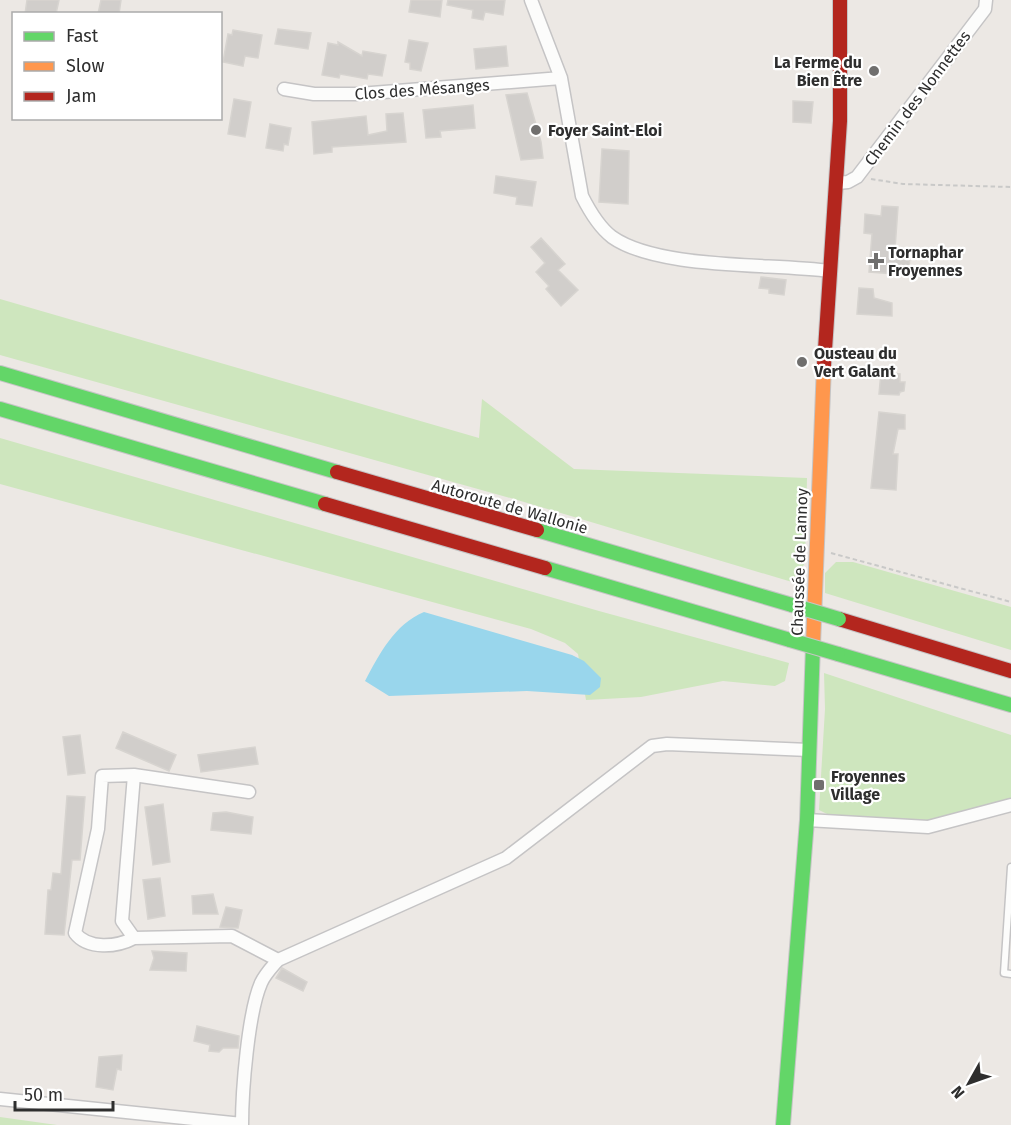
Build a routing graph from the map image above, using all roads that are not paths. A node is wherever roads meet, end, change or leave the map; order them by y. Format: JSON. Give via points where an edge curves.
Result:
{"nodes":[{"id":1,"x":531,"y":0,"type":"edge"},
{"id":2,"x":840,"y":0,"type":"edge"},
{"id":3,"x":986,"y":0,"type":"edge"},
{"id":4,"x":561,"y":78,"type":"junction"},
{"id":5,"x":284,"y":89,"type":"dead end"},
{"id":6,"x":837,"y":183,"type":"junction"},
{"id":7,"x":830,"y":272,"type":"junction"},
{"id":8,"x":0,"y":373,"type":"edge"},
{"id":9,"x":0,"y":409,"type":"edge"},
{"id":10,"x":1011,"y":671,"type":"edge"},
{"id":11,"x":1011,"y":705,"type":"edge"},
{"id":12,"x":809,"y":750,"type":"junction"},
{"id":13,"x":134,"y":776,"type":"junction"},
{"id":14,"x":249,"y":792,"type":"dead end"},
{"id":15,"x":1011,"y":805,"type":"edge"},
{"id":16,"x":807,"y":820,"type":"junction"},
{"id":17,"x":1011,"y":867,"type":"edge"},
{"id":18,"x":134,"y":938,"type":"junction"},
{"id":19,"x":278,"y":960,"type":"junction"},
{"id":20,"x":1011,"y":974,"type":"edge"},
{"id":21,"x":0,"y":1099,"type":"edge"},
{"id":22,"x":242,"y":1125,"type":"edge"},
{"id":23,"x":783,"y":1125,"type":"edge"}],
"edges":[{"from":1,"to":4,"type":"street"},
{"from":2,"to":6,"type":"main road","name":"Chaussée de Lannoy"},
{"from":3,"to":6,"type":"street","name":"Chemin des Nonnettes","via":[[985,9],[857,177]]},
{"from":4,"to":5,"type":"street","name":"Clos des Mésanges","via":[[359,94]]},
{"from":4,"to":7,"type":"street","via":[[582,196],[611,236],[648,254]]},
{"from":6,"to":7,"type":"main road","name":"Chaussée de Lannoy"},
{"from":7,"to":12,"type":"main road","name":"Chaussée de Lannoy"},
{"from":8,"to":10,"type":"main road","name":"Autoroute de Wallonie","bridge":true},
{"from":9,"to":11,"type":"main road","bridge":true},
{"from":12,"to":16,"type":"main road","name":"Chaussée de Lannoy"},
{"from":12,"to":19,"type":"street","via":[[652,746],[506,858]]},
{"from":13,"to":14,"type":"street"},
{"from":13,"to":18,"type":"street","via":[[122,921]]},
{"from":13,"to":18,"type":"street","via":[[102,776],[98,829],[75,933],[80,939],[108,946]]},
{"from":15,"to":16,"type":"street","via":[[928,827]]},
{"from":16,"to":23,"type":"main road","name":"Chaussée de Lannoy"},
{"from":17,"to":20,"type":"lane","via":[[1004,973]]},
{"from":18,"to":19,"type":"street","via":[[232,936]]},
{"from":19,"to":22,"type":"street","via":[[261,983],[257,997]]},
{"from":21,"to":22,"type":"street"}]}
